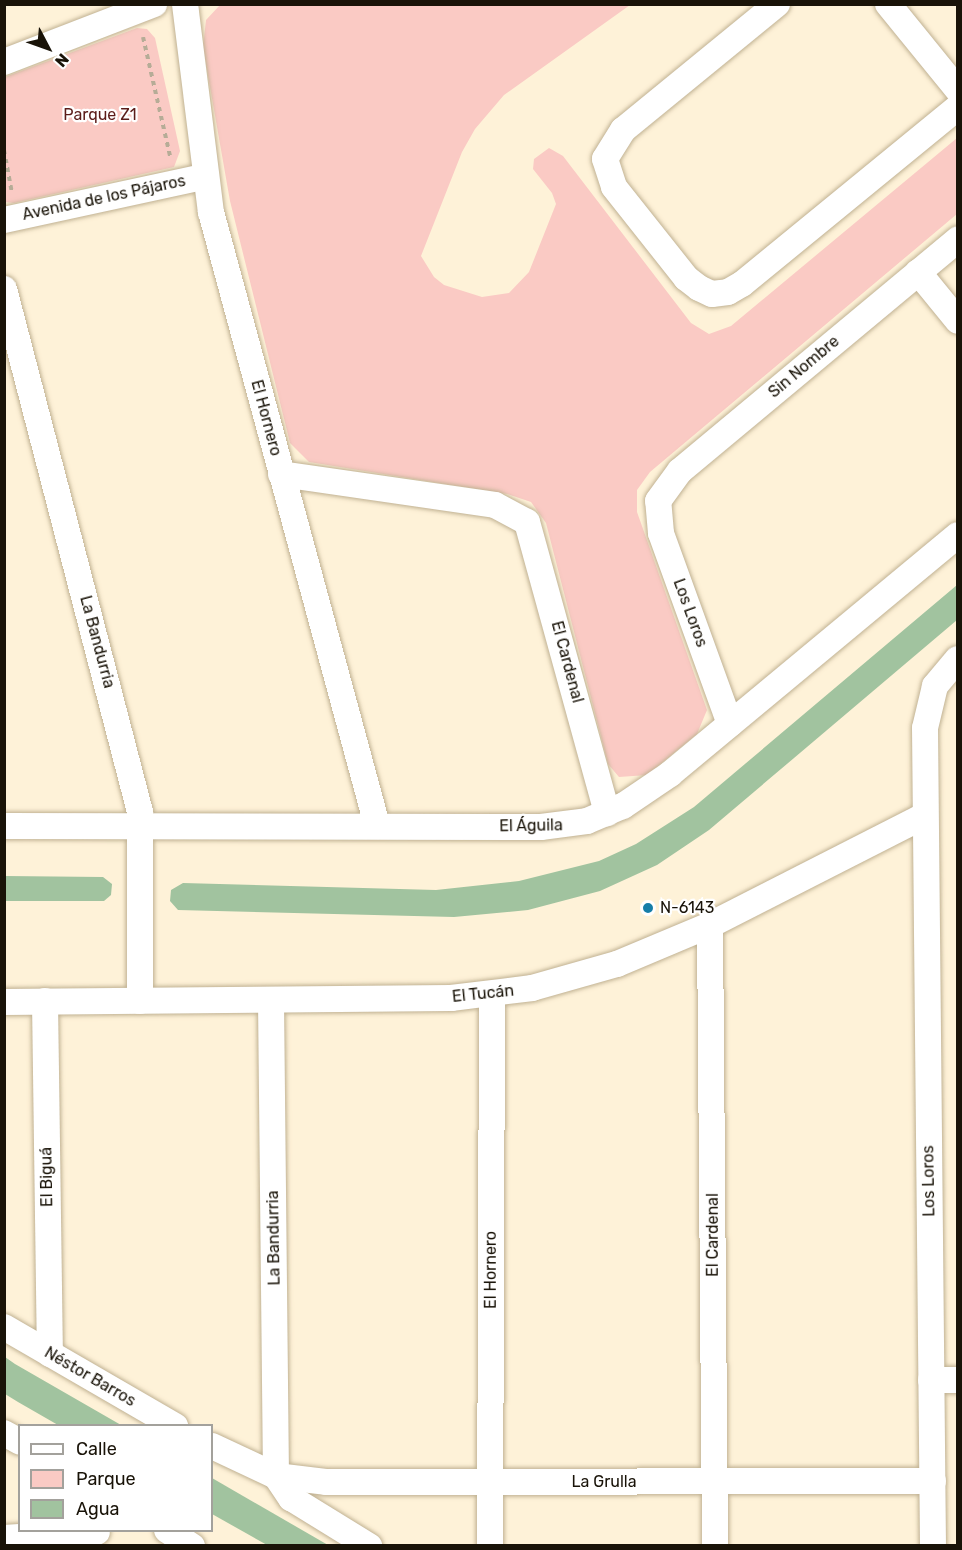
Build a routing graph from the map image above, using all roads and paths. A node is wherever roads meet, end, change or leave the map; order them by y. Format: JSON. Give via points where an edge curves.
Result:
{"nodes":[{"id":1,"x":154,"y":4,"type":"edge"},
{"id":2,"x":185,"y":4,"type":"edge"},
{"id":3,"x":777,"y":4,"type":"edge"},
{"id":4,"x":888,"y":4,"type":"edge"},
{"id":5,"x":144,"y":36,"type":"dead end"},
{"id":6,"x":4,"y":62,"type":"edge"},
{"id":7,"x":957,"y":90,"type":"edge"},
{"id":8,"x":957,"y":107,"type":"edge"},
{"id":9,"x":4,"y":150,"type":"edge"},
{"id":10,"x":160,"y":159,"type":"dead end"},
{"id":11,"x":203,"y":177,"type":"junction"},
{"id":12,"x":23,"y":191,"type":"dead end"},
{"id":13,"x":4,"y":220,"type":"edge"},
{"id":14,"x":957,"y":239,"type":"edge"},
{"id":15,"x":918,"y":272,"type":"junction"},
{"id":16,"x":4,"y":289,"type":"edge"},
{"id":17,"x":957,"y":321,"type":"edge"},
{"id":18,"x":281,"y":474,"type":"junction"},
{"id":19,"x":658,"y":501,"type":"joint"},
{"id":20,"x":957,"y":535,"type":"edge"},
{"id":21,"x":957,"y":660,"type":"edge"},
{"id":22,"x":730,"y":724,"type":"junction"},
{"id":23,"x":607,"y":813,"type":"junction"},
{"id":24,"x":924,"y":816,"type":"junction"},
{"id":25,"x":377,"y":825,"type":"junction"},
{"id":26,"x":4,"y":826,"type":"edge"},
{"id":27,"x":141,"y":826,"type":"junction"},
{"id":28,"x":710,"y":925,"type":"junction"},
{"id":29,"x":492,"y":995,"type":"junction"},
{"id":30,"x":271,"y":1000,"type":"junction"},
{"id":31,"x":45,"y":1001,"type":"junction"},
{"id":32,"x":140,"y":1001,"type":"junction"},
{"id":33,"x":4,"y":1002,"type":"edge"},
{"id":34,"x":4,"y":1327,"type":"edge"},
{"id":35,"x":50,"y":1354,"type":"junction"},
{"id":36,"x":932,"y":1380,"type":"junction"},
{"id":37,"x":957,"y":1380,"type":"edge"},
{"id":38,"x":173,"y":1424,"type":"edge"},
{"id":39,"x":4,"y":1433,"type":"edge"},
{"id":40,"x":18,"y":1441,"type":"edge"},
{"id":41,"x":213,"y":1446,"type":"edge"},
{"id":42,"x":276,"y":1476,"type":"junction"},
{"id":43,"x":933,"y":1481,"type":"junction"},
{"id":44,"x":490,"y":1482,"type":"junction"},
{"id":45,"x":715,"y":1482,"type":"junction"},
{"id":46,"x":170,"y":1532,"type":"edge"},
{"id":47,"x":97,"y":1536,"type":"edge"},
{"id":48,"x":4,"y":1538,"type":"edge"},
{"id":49,"x":192,"y":1545,"type":"edge"},
{"id":50,"x":369,"y":1545,"type":"edge"},
{"id":51,"x":490,"y":1545,"type":"edge"},
{"id":52,"x":716,"y":1545,"type":"edge"},
{"id":53,"x":933,"y":1545,"type":"edge"}],
"edges":[{"from":1,"to":6,"type":"street"},
{"from":2,"to":11,"type":"street","name":"El Hornero"},
{"from":3,"to":8,"type":"street","via":[[622,130],[605,159],[614,187],[686,278],[712,294],[728,292],[741,284]]},
{"from":4,"to":7,"type":"street"},
{"from":5,"to":10,"type":"path","via":[[171,156]]},
{"from":9,"to":12,"type":"path","via":[[12,194]]},
{"from":11,"to":13,"type":"street","name":"Avenida de los Pájaros"},
{"from":11,"to":18,"type":"street","name":"El Hornero"},
{"from":14,"to":15,"type":"street","name":"Sin Nombre"},
{"from":15,"to":17,"type":"street"},
{"from":15,"to":19,"type":"street","name":"Sin Nombre","via":[[680,471]]},
{"from":16,"to":27,"type":"street","name":"La Bandurria","via":[[136,794]]},
{"from":18,"to":23,"type":"street","name":"El Cardenal","via":[[495,504],[519,514],[532,532]]},
{"from":18,"to":25,"type":"street","name":"El Hornero"},
{"from":19,"to":22,"type":"street","name":"Los Loros","via":[[661,533]]},
{"from":20,"to":22,"type":"street","name":"El Águila"},
{"from":21,"to":24,"type":"street","via":[[935,686],[928,706]]},
{"from":22,"to":23,"type":"street","name":"El Águila","via":[[646,792]]},
{"from":23,"to":25,"type":"street","name":"El Águila","via":[[565,826]]},
{"from":24,"to":28,"type":"street","name":"El Tucán"},
{"from":24,"to":36,"type":"street","name":"Los Loros"},
{"from":25,"to":27,"type":"street","name":"El Águila"},
{"from":26,"to":27,"type":"street","name":"El Águila"},
{"from":27,"to":32,"type":"street","name":"La Bandurria"},
{"from":28,"to":29,"type":"street","name":"El Tucán","via":[[575,977]]},
{"from":28,"to":45,"type":"street","name":"El Cardenal"},
{"from":29,"to":30,"type":"street","name":"El Tucán"},
{"from":29,"to":44,"type":"street","name":"El Hornero"},
{"from":30,"to":32,"type":"street","name":"El Tucán"},
{"from":30,"to":42,"type":"street","name":"La Bandurria"},
{"from":31,"to":32,"type":"street","name":"El Tucán"},
{"from":31,"to":33,"type":"street","name":"El Tucán"},
{"from":31,"to":35,"type":"street","name":"El Biguá"},
{"from":34,"to":35,"type":"street","name":"Néstor Barros"},
{"from":35,"to":38,"type":"street","name":"Néstor Barros"},
{"from":36,"to":37,"type":"street"},
{"from":36,"to":43,"type":"street","name":"Los Loros"},
{"from":39,"to":40,"type":"street"},
{"from":41,"to":42,"type":"street"},
{"from":42,"to":44,"type":"street","name":"La Grulla","via":[[326,1482]]},
{"from":42,"to":50,"type":"street","via":[[291,1498]]},
{"from":43,"to":45,"type":"street","name":"La Grulla"},
{"from":43,"to":53,"type":"street","name":"Los Loros"},
{"from":44,"to":45,"type":"street","name":"La Grulla"},
{"from":44,"to":51,"type":"street","name":"El Hornero"},
{"from":45,"to":52,"type":"street","name":"El Cardenal"},
{"from":46,"to":49,"type":"street"},
{"from":47,"to":48,"type":"street"}]}
